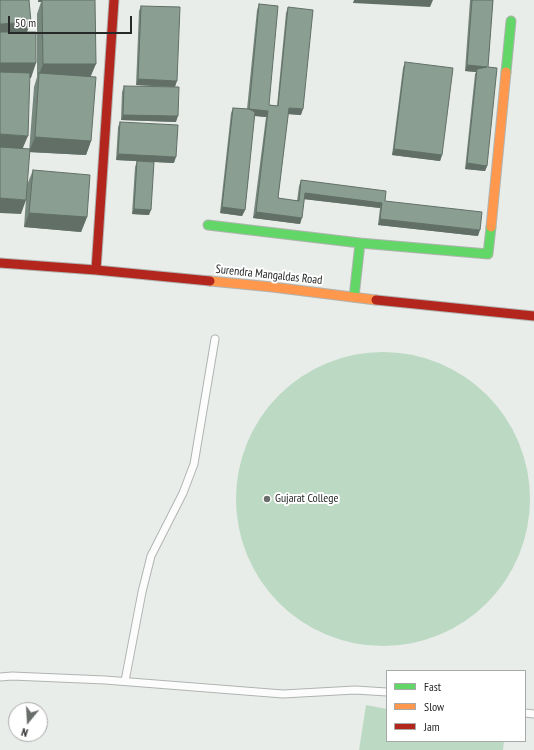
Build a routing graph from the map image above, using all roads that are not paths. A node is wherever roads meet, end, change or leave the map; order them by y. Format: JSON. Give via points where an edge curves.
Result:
{"nodes":[{"id":1,"x":114,"y":0,"type":"edge"},
{"id":2,"x":511,"y":21,"type":"dead end"},
{"id":3,"x":208,"y":225,"type":"dead end"},
{"id":4,"x":360,"y":243,"type":"junction"},
{"id":5,"x":0,"y":263,"type":"edge"},
{"id":6,"x":96,"y":270,"type":"junction"},
{"id":7,"x":354,"y":297,"type":"junction"},
{"id":8,"x":534,"y":316,"type":"edge"},
{"id":9,"x":215,"y":339,"type":"dead end"},
{"id":10,"x":0,"y":677,"type":"edge"},
{"id":11,"x":125,"y":681,"type":"junction"},
{"id":12,"x":386,"y":692,"type":"edge"}],
"edges":[{"from":1,"to":6,"type":"street"},
{"from":2,"to":4,"type":"street","via":[[488,254]]},
{"from":3,"to":4,"type":"street"},
{"from":4,"to":7,"type":"street"},
{"from":5,"to":6,"type":"street","name":"Surendra Mangaldas Road"},
{"from":6,"to":7,"type":"street","name":"Surendra Mangaldas Road","via":[[272,286]]},
{"from":7,"to":8,"type":"street","name":"Surendra Mangaldas Road"},
{"from":9,"to":11,"type":"lane","via":[[194,464],[151,556]]},
{"from":10,"to":11,"type":"lane"},
{"from":11,"to":12,"type":"lane","via":[[283,694],[355,690]]}]}
